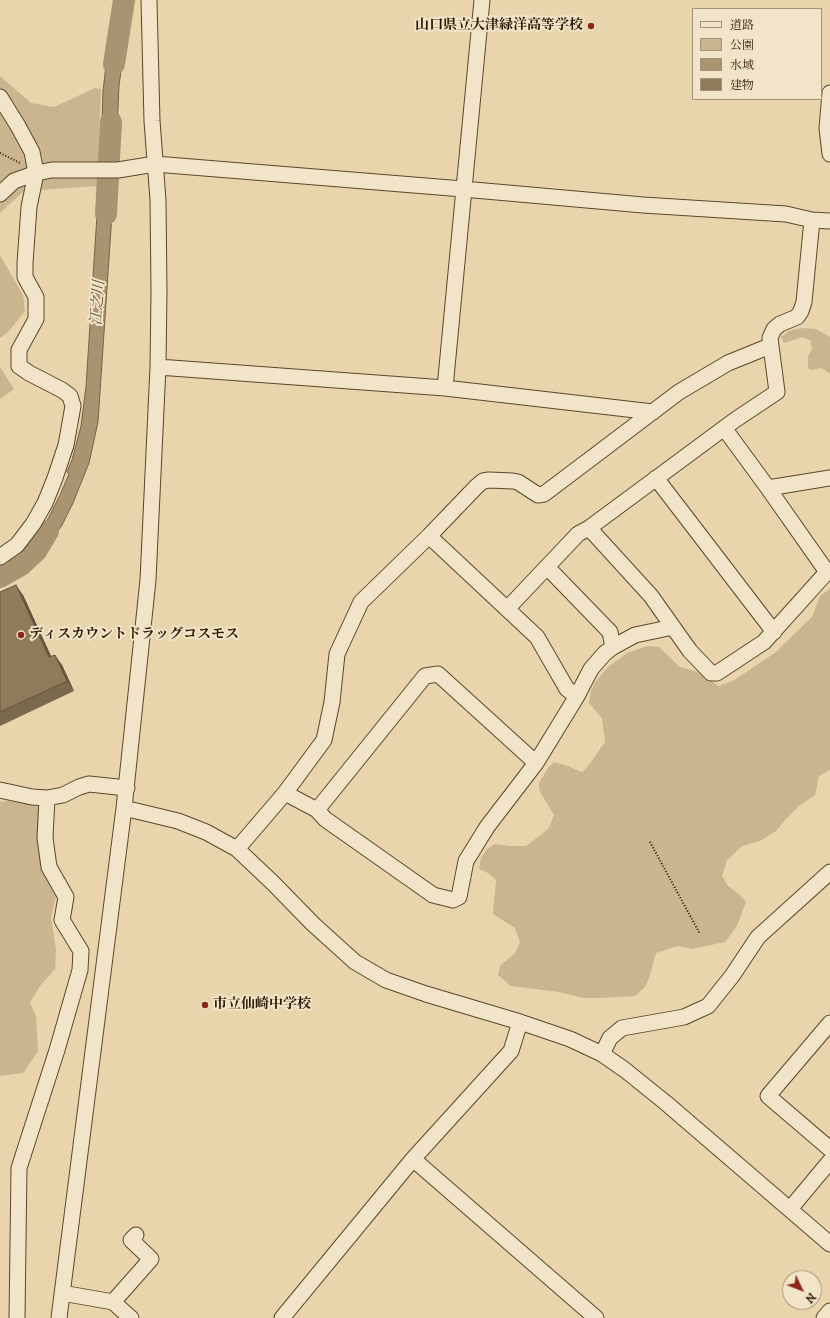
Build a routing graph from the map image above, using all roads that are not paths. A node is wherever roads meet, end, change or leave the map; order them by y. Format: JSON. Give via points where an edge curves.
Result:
{"nodes":[{"id":1,"x":149,"y":0,"type":"edge"},
{"id":2,"x":482,"y":0,"type":"edge"},
{"id":3,"x":830,"y":93,"type":"edge"},
{"id":4,"x":0,"y":97,"type":"edge"},
{"id":5,"x":830,"y":154,"type":"edge"},
{"id":6,"x":154,"y":164,"type":"junction"},
{"id":7,"x":30,"y":169,"type":"junction"},
{"id":8,"x":463,"y":189,"type":"junction"},
{"id":9,"x":0,"y":194,"type":"edge"},
{"id":10,"x":812,"y":220,"type":"junction"},
{"id":11,"x":830,"y":221,"type":"edge"},
{"id":12,"x":770,"y":346,"type":"junction"},
{"id":13,"x":158,"y":368,"type":"junction"},
{"id":14,"x":445,"y":388,"type":"junction"},
{"id":15,"x":653,"y":412,"type":"junction"},
{"id":16,"x":724,"y":428,"type":"junction"},
{"id":17,"x":656,"y":478,"type":"junction"},
{"id":18,"x":830,"y":478,"type":"edge"},
{"id":19,"x":768,"y":488,"type":"junction"},
{"id":20,"x":589,"y":528,"type":"junction"},
{"id":21,"x":429,"y":536,"type":"junction"},
{"id":22,"x":0,"y":557,"type":"edge"},
{"id":23,"x":547,"y":567,"type":"junction"},
{"id":24,"x":829,"y":572,"type":"edge"},
{"id":25,"x":507,"y":609,"type":"junction"},
{"id":26,"x":673,"y":627,"type":"junction"},
{"id":27,"x":774,"y":632,"type":"junction"},
{"id":28,"x":613,"y":647,"type":"junction"},
{"id":29,"x":577,"y":696,"type":"junction"},
{"id":30,"x":536,"y":763,"type":"junction"},
{"id":31,"x":126,"y":788,"type":"junction"},
{"id":32,"x":0,"y":790,"type":"edge"},
{"id":33,"x":286,"y":793,"type":"junction"},
{"id":34,"x":47,"y":798,"type":"junction"},
{"id":35,"x":124,"y":808,"type":"junction"},
{"id":36,"x":317,"y":810,"type":"junction"},
{"id":37,"x":237,"y":849,"type":"junction"},
{"id":38,"x":830,"y":872,"type":"edge"},
{"id":39,"x":520,"y":1022,"type":"junction"},
{"id":40,"x":830,"y":1023,"type":"edge"},
{"id":41,"x":602,"y":1054,"type":"junction"},
{"id":42,"x":830,"y":1149,"type":"edge"},
{"id":43,"x":413,"y":1160,"type":"junction"},
{"id":44,"x":830,"y":1161,"type":"edge"},
{"id":45,"x":790,"y":1209,"type":"junction"},
{"id":46,"x":136,"y":1235,"type":"dead end"},
{"id":47,"x":830,"y":1244,"type":"edge"},
{"id":48,"x":62,"y":1292,"type":"junction"},
{"id":49,"x":113,"y":1302,"type":"junction"},
{"id":50,"x":830,"y":1311,"type":"edge"},
{"id":51,"x":289,"y":1316,"type":"edge"},
{"id":52,"x":17,"y":1318,"type":"edge"},
{"id":53,"x":59,"y":1318,"type":"edge"},
{"id":54,"x":131,"y":1318,"type":"edge"},
{"id":55,"x":596,"y":1318,"type":"edge"},
{"id":56,"x":824,"y":1318,"type":"edge"}],
"edges":[{"from":1,"to":6,"type":"street"},
{"from":2,"to":8,"type":"street"},
{"from":3,"to":5,"type":"street","via":[[827,128]]},
{"from":4,"to":7,"type":"street","via":[[32,152]]},
{"from":6,"to":7,"type":"street","via":[[118,170]]},
{"from":6,"to":8,"type":"street"},
{"from":6,"to":13,"type":"street","via":[[158,200]]},
{"from":7,"to":9,"type":"street"},
{"from":7,"to":22,"type":"street","via":[[25,277],[36,297],[36,319],[18,350],[20,366],[70,396],[73,406],[66,445],[44,503],[33,524],[17,545]]},
{"from":8,"to":10,"type":"street","via":[[642,205],[786,214]]},
{"from":8,"to":14,"type":"street"},
{"from":10,"to":11,"type":"street"},
{"from":10,"to":12,"type":"street","via":[[804,302],[797,317],[774,329]]},
{"from":12,"to":15,"type":"street","via":[[728,363],[679,392]]},
{"from":12,"to":16,"type":"street","via":[[777,392]]},
{"from":13,"to":14,"type":"street"},
{"from":13,"to":31,"type":"street","via":[[148,580]]},
{"from":14,"to":15,"type":"street"},
{"from":15,"to":21,"type":"street","via":[[544,494],[538,495],[518,482],[483,481]]},
{"from":16,"to":17,"type":"street"},
{"from":16,"to":19,"type":"street"},
{"from":17,"to":20,"type":"street"},
{"from":17,"to":27,"type":"street"},
{"from":18,"to":19,"type":"street"},
{"from":19,"to":24,"type":"street"},
{"from":20,"to":23,"type":"street","via":[[578,534]]},
{"from":20,"to":26,"type":"street","via":[[651,596]]},
{"from":21,"to":25,"type":"street"},
{"from":21,"to":33,"type":"street","via":[[361,602],[337,654],[332,702],[324,740]]},
{"from":23,"to":25,"type":"street"},
{"from":23,"to":28,"type":"street","via":[[610,632]]},
{"from":24,"to":27,"type":"street"},
{"from":25,"to":29,"type":"street","via":[[537,637],[567,689]]},
{"from":26,"to":27,"type":"street","via":[[690,651],[711,673],[717,673],[738,660]]},
{"from":26,"to":28,"type":"street","via":[[635,635]]},
{"from":28,"to":29,"type":"street","via":[[591,670]]},
{"from":29,"to":30,"type":"street"},
{"from":30,"to":36,"type":"street","via":[[438,674],[425,676]]},
{"from":30,"to":36,"type":"street","via":[[487,827],[466,860],[459,897],[453,900],[433,895],[325,819]]},
{"from":31,"to":34,"type":"street","via":[[89,784],[63,795]]},
{"from":31,"to":35,"type":"street"},
{"from":32,"to":34,"type":"street"},
{"from":33,"to":36,"type":"street"},
{"from":33,"to":37,"type":"street"},
{"from":34,"to":52,"type":"street","via":[[45,838],[49,867],[66,897],[62,920],[81,951],[80,970],[19,1168]]},
{"from":35,"to":37,"type":"street","via":[[178,821],[206,832]]},
{"from":35,"to":48,"type":"street"},
{"from":37,"to":39,"type":"street","via":[[355,962],[386,980]]},
{"from":38,"to":41,"type":"street","via":[[758,937],[708,1006],[684,1017],[622,1028],[610,1038]]},
{"from":39,"to":41,"type":"street","via":[[570,1039]]},
{"from":39,"to":43,"type":"street","via":[[511,1052]]},
{"from":40,"to":42,"type":"street","via":[[768,1096]]},
{"from":41,"to":45,"type":"street","via":[[666,1102]]},
{"from":43,"to":51,"type":"street"},
{"from":43,"to":55,"type":"street"},
{"from":44,"to":45,"type":"street"},
{"from":45,"to":47,"type":"street"},
{"from":46,"to":49,"type":"street","via":[[131,1240],[151,1258]]},
{"from":48,"to":49,"type":"street"},
{"from":48,"to":53,"type":"street"},
{"from":49,"to":54,"type":"street"},
{"from":50,"to":56,"type":"street"}]}
